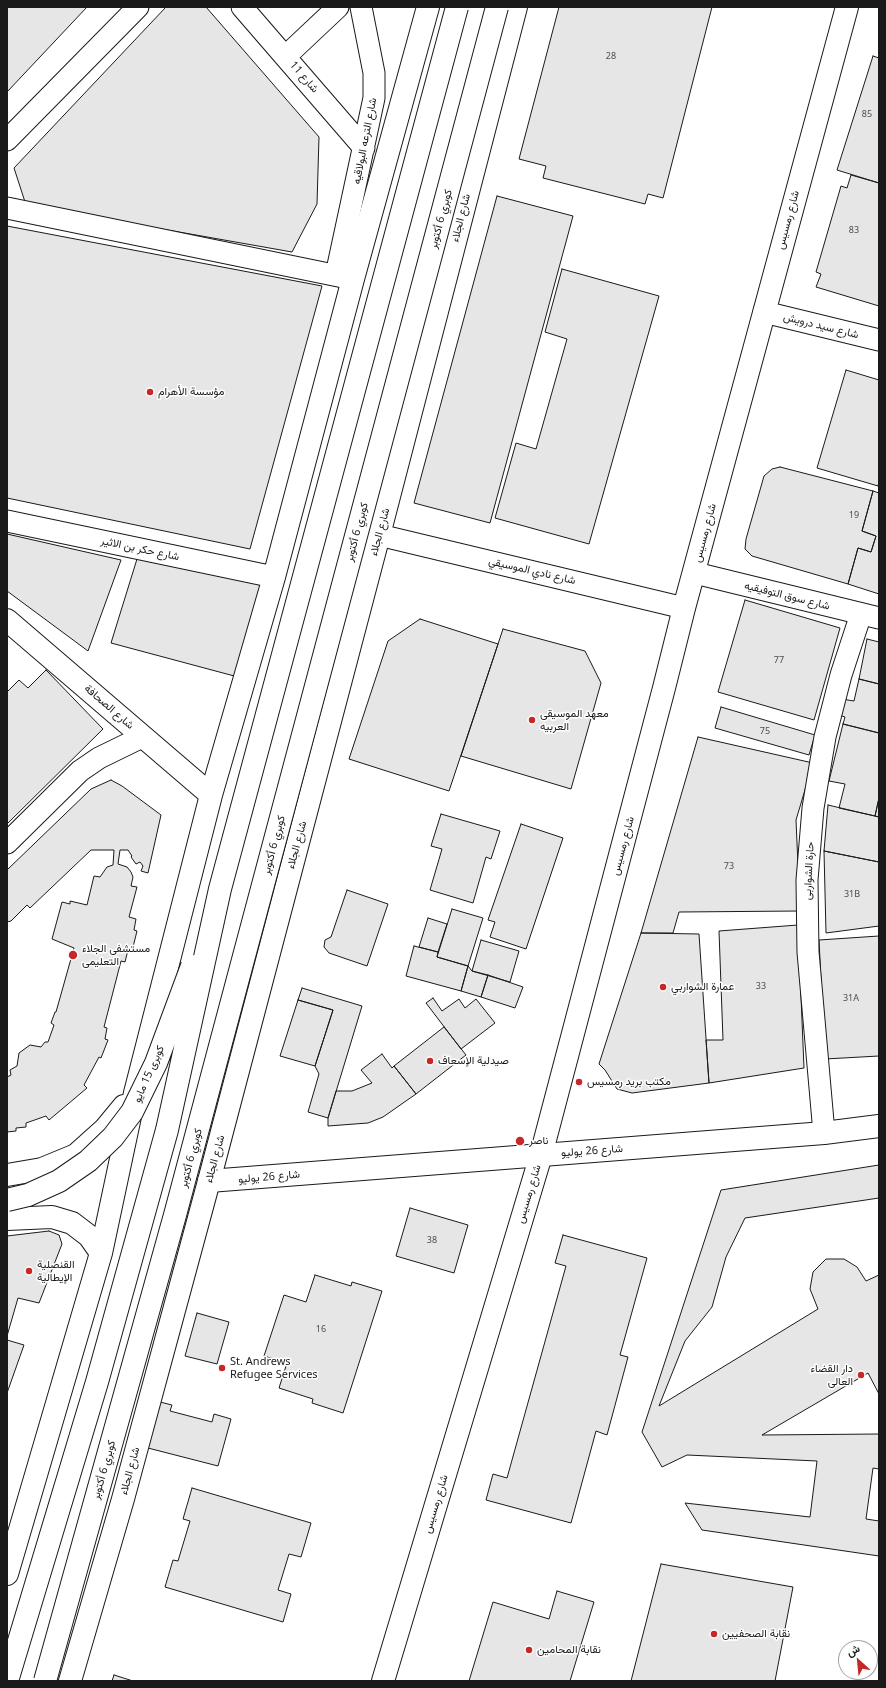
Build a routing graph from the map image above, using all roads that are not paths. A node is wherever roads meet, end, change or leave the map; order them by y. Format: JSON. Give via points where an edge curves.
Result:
{"nodes":[{"id":1,"x":138,"y":7,"type":"edge"},
{"id":2,"x":242,"y":7,"type":"edge"},
{"id":3,"x":338,"y":7,"type":"edge"},
{"id":4,"x":361,"y":7,"type":"edge"},
{"id":5,"x":428,"y":7,"type":"edge"},
{"id":6,"x":457,"y":7,"type":"edge"},
{"id":7,"x":497,"y":7,"type":"edge"},
{"id":8,"x":516,"y":7,"type":"edge"},
{"id":9,"x":847,"y":7,"type":"edge"},
{"id":10,"x":286,"y":56,"type":"junction"},
{"id":11,"x":7,"y":140,"type":"edge"},
{"id":12,"x":364,"y":148,"type":"junction"},
{"id":13,"x":7,"y":208,"type":"edge"},
{"id":14,"x":344,"y":277,"type":"junction"},
{"id":15,"x":764,"y":312,"type":"junction"},
{"id":16,"x":879,"y":340,"type":"edge"},
{"id":17,"x":7,"y":522,"type":"edge"},
{"id":18,"x":379,"y":535,"type":"junction"},
{"id":19,"x":695,"y":573,"type":"junction"},
{"id":20,"x":274,"y":577,"type":"junction"},
{"id":21,"x":684,"y":608,"type":"junction"},
{"id":22,"x":870,"y":616,"type":"edge"},
{"id":23,"x":7,"y":620,"type":"edge"},
{"id":24,"x":142,"y":737,"type":"junction"},
{"id":25,"x":211,"y":795,"type":"junction"},
{"id":26,"x":7,"y":843,"type":"edge"},
{"id":27,"x":220,"y":889,"type":"junction"},
{"id":28,"x":135,"y":1093,"type":"junction"},
{"id":29,"x":879,"y":1126,"type":"edge"},
{"id":30,"x":824,"y":1133,"type":"junction"},
{"id":31,"x":541,"y":1155,"type":"junction"},
{"id":32,"x":7,"y":1176,"type":"edge"},
{"id":33,"x":208,"y":1181,"type":"junction"},
{"id":34,"x":7,"y":1200,"type":"edge"},
{"id":35,"x":7,"y":1219,"type":"edge"},
{"id":36,"x":101,"y":1253,"type":"junction"},
{"id":37,"x":7,"y":1574,"type":"edge"},
{"id":38,"x":8,"y":1681,"type":"edge"},
{"id":39,"x":45,"y":1681,"type":"edge"},
{"id":40,"x":70,"y":1681,"type":"edge"},
{"id":41,"x":383,"y":1681,"type":"edge"}],
"edges":[{"from":1,"to":11,"type":"street"},
{"from":2,"to":10,"type":"street","name":"شارع 11"},
{"from":3,"to":10,"type":"street"},
{"from":4,"to":12,"type":"street","name":"شارع الترعه البولاقيه","via":[[374,72],[374,98]]},
{"from":5,"to":14,"type":"main road"},
{"from":6,"to":27,"type":"main road","bridge":true},
{"from":7,"to":39,"type":"main road","name":"كوبري 6 أكتوبر","bridge":true,"via":[[177,1208]]},
{"from":8,"to":18,"type":"main road","name":"شارع الجلاء"},
{"from":9,"to":15,"type":"main road","name":"شارع رمسيس"},
{"from":10,"to":12,"type":"street","name":"شارع 11"},
{"from":12,"to":14,"type":"street","name":"شارع الترعه البولاقيه"},
{"from":13,"to":14,"type":"street"},
{"from":14,"to":20,"type":"main road"},
{"from":15,"to":16,"type":"street","name":"شارع سيد درويش"},
{"from":15,"to":19,"type":"main road","name":"شارع رمسيس"},
{"from":17,"to":20,"type":"street","name":"شارع حكر بن الاثير"},
{"from":18,"to":21,"type":"street","name":"شارع نادي الموسيقي"},
{"from":18,"to":33,"type":"main road","name":"شارع الجلاء"},
{"from":19,"to":21,"type":"main road","name":"شارع رمسيس"},
{"from":19,"to":22,"type":"street","name":"شارع سوق التوفيقيه"},
{"from":20,"to":25,"type":"main road"},
{"from":21,"to":31,"type":"main road","name":"شارع رمسيس"},
{"from":22,"to":30,"type":"street","name":"حارة الشواربى","via":[[841,675],[825,737],[813,808],[807,880],[808,952]]},
{"from":23,"to":24,"type":"main road","name":"شارع الصحافة"},
{"from":24,"to":25,"type":"main road","name":"شارع الصحافة","via":[[163,752]]},
{"from":24,"to":26,"type":"street","via":[[80,771]]},
{"from":25,"to":28,"type":"main road"},
{"from":27,"to":34,"type":"main road","name":"كوبرى 15 مايو","bridge":true,"via":[[156,1063],[132,1112],[113,1137],[88,1161],[59,1181],[28,1195]]},
{"from":27,"to":38,"type":"main road","bridge":true,"via":[[167,1130],[97,1382]]},
{"from":28,"to":32,"type":"main road","via":[[105,1129],[76,1155],[42,1169]]},
{"from":28,"to":36,"type":"main road"},
{"from":29,"to":30,"type":"main road","name":"شارع 26 يوليو"},
{"from":30,"to":31,"type":"main road","name":"شارع 26 يوليو"},
{"from":31,"to":33,"type":"main road","name":"شارع 26 يوليو"},
{"from":31,"to":41,"type":"main road","name":"شارع رمسيس"},
{"from":33,"to":40,"type":"main road","name":"شارع الجلاء","via":[[123,1499]]},
{"from":35,"to":36,"type":"main road","via":[[52,1217],[72,1223],[89,1236]]},
{"from":36,"to":37,"type":"main road"}]}
